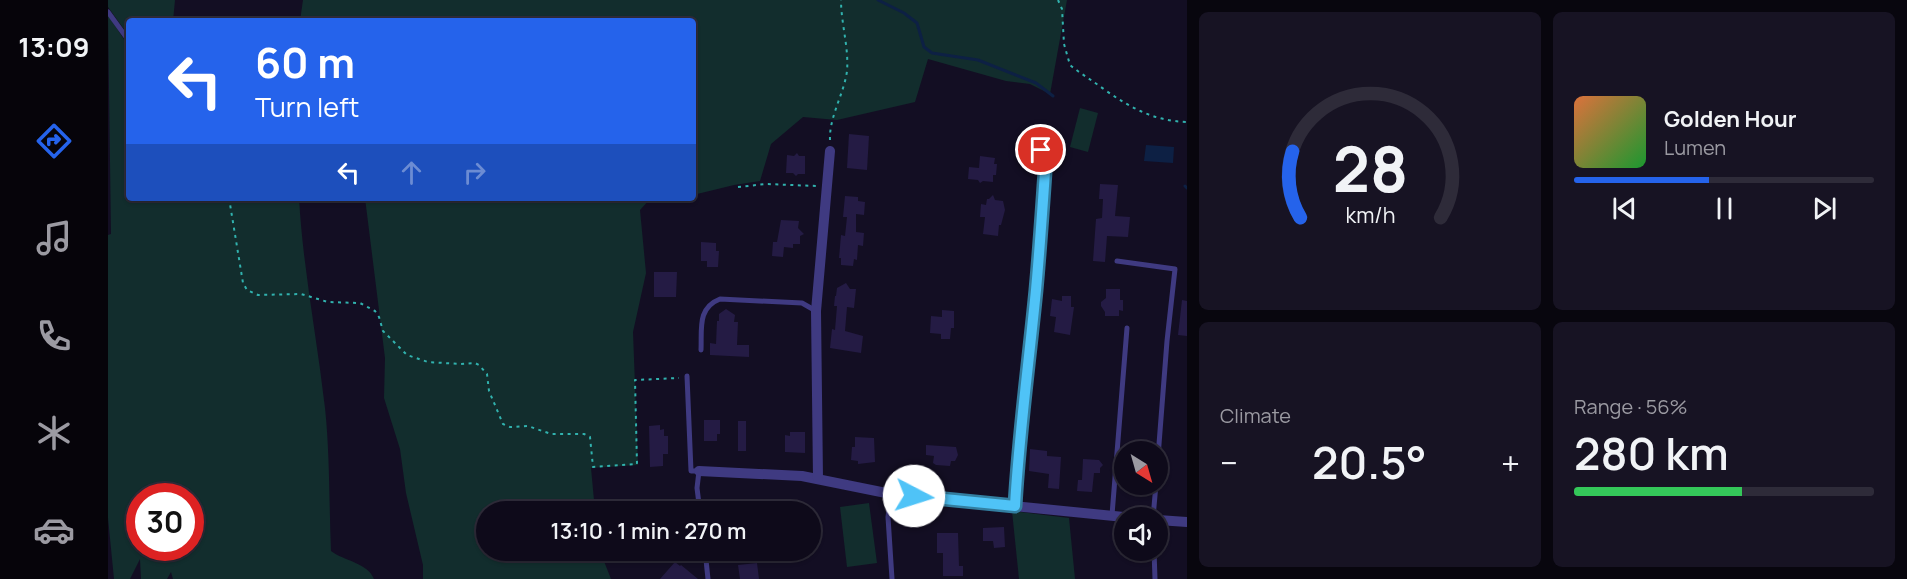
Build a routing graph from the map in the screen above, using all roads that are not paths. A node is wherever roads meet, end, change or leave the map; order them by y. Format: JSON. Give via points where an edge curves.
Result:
{"nodes":[{"id":1,"x":108,"y":12,"type":"edge"},
{"id":2,"x":126,"y":37,"type":"edge"},
{"id":3,"x":1041,"y":150,"type":"dead end"},
{"id":4,"x":830,"y":151,"type":"road end"},
{"id":5,"x":1118,"y":261,"type":"dead end"},
{"id":6,"x":816,"y":311,"type":"junction"},
{"id":7,"x":1127,"y":328,"type":"dead end"},
{"id":8,"x":701,"y":350,"type":"dead end"},
{"id":9,"x":687,"y":376,"type":"road end"},
{"id":10,"x":1159,"y":441,"type":"edge"},
{"id":11,"x":699,"y":471,"type":"junction"},
{"id":12,"x":818,"y":479,"type":"junction"},
{"id":13,"x":891,"y":494,"type":"junction"},
{"id":14,"x":699,"y":501,"type":"edge"},
{"id":15,"x":1015,"y":506,"type":"junction"},
{"id":16,"x":1112,"y":515,"type":"joint"},
{"id":17,"x":1168,"y":521,"type":"edge"},
{"id":18,"x":1187,"y":522,"type":"edge"},
{"id":19,"x":706,"y":561,"type":"edge"},
{"id":20,"x":1154,"y":561,"type":"edge"},
{"id":21,"x":708,"y":579,"type":"edge"},
{"id":22,"x":892,"y":579,"type":"edge"},
{"id":23,"x":1155,"y":579,"type":"edge"}],
"edges":[{"from":1,"to":2,"type":"lane"},
{"from":3,"to":15,"type":"lane","via":[[1046,157],[1045,179]]},
{"from":4,"to":6,"type":"street"},
{"from":5,"to":10,"type":"lane","via":[[1175,269]]},
{"from":6,"to":8,"type":"lane","via":[[802,303],[720,299],[703,311]]},
{"from":6,"to":12,"type":"street"},
{"from":7,"to":16,"type":"lane"},
{"from":9,"to":11,"type":"lane","via":[[691,471]]},
{"from":11,"to":12,"type":"street"},
{"from":11,"to":14,"type":"lane"},
{"from":12,"to":13,"type":"street"},
{"from":13,"to":15,"type":"street"},
{"from":13,"to":22,"type":"lane","via":[[888,517]]},
{"from":15,"to":16,"type":"street"},
{"from":17,"to":18,"type":"street"},
{"from":19,"to":21,"type":"lane"},
{"from":20,"to":23,"type":"lane"}]}
